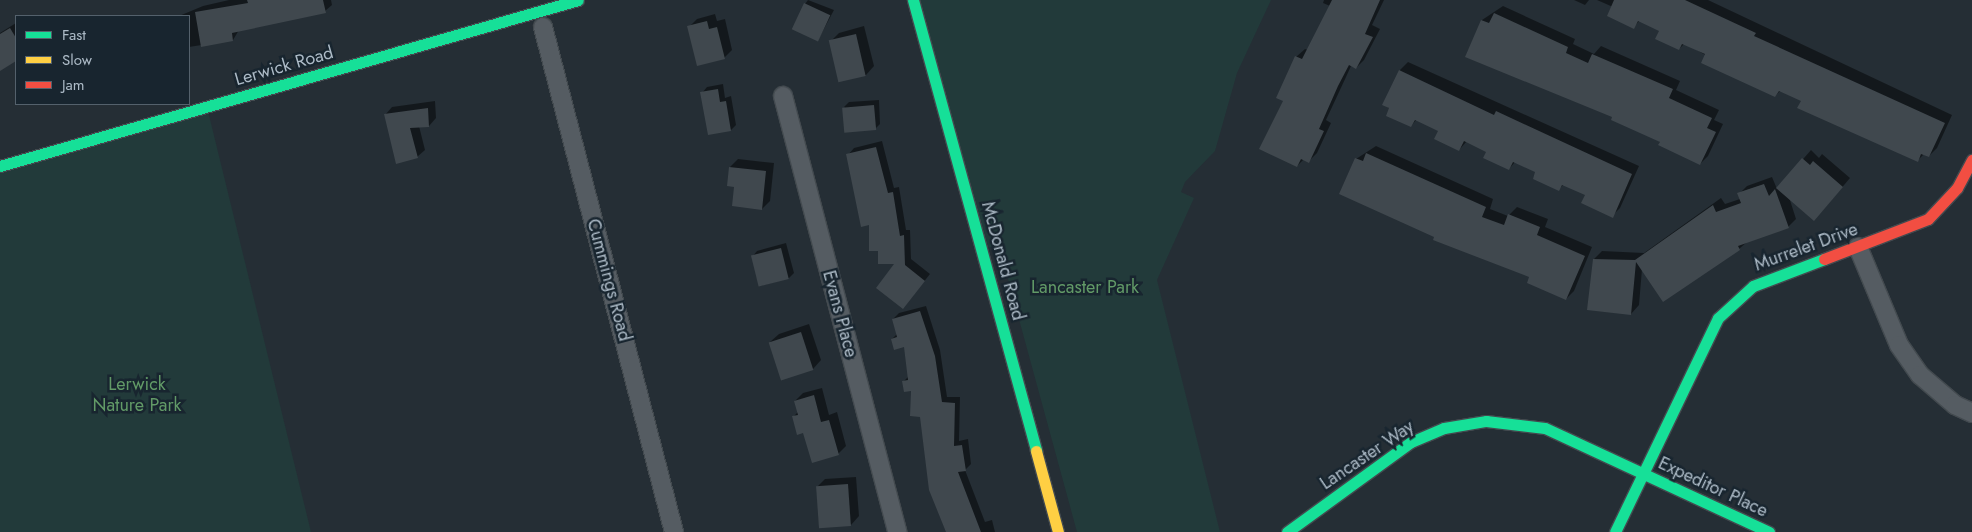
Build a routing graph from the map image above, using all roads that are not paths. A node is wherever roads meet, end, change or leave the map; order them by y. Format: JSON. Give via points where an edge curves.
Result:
{"nodes":[{"id":1,"x":578,"y":0,"type":"edge"},
{"id":2,"x":913,"y":0,"type":"edge"},
{"id":3,"x":543,"y":27,"type":"dead end"},
{"id":4,"x":783,"y":96,"type":"dead end"},
{"id":5,"x":1972,"y":160,"type":"edge"},
{"id":6,"x":0,"y":166,"type":"edge"},
{"id":7,"x":1858,"y":247,"type":"junction"},
{"id":8,"x":1972,"y":413,"type":"edge"},
{"id":9,"x":1643,"y":473,"type":"junction"},
{"id":10,"x":674,"y":532,"type":"edge"},
{"id":11,"x":897,"y":532,"type":"edge"},
{"id":12,"x":1058,"y":532,"type":"edge"},
{"id":13,"x":1287,"y":532,"type":"edge"},
{"id":14,"x":1615,"y":532,"type":"edge"},
{"id":15,"x":1769,"y":532,"type":"edge"}],
"edges":[{"from":1,"to":6,"type":"street","name":"Lerwick Road"},
{"from":2,"to":12,"type":"street","name":"McDonald Road"},
{"from":3,"to":10,"type":"street","name":"Cummings Road"},
{"from":4,"to":11,"type":"street","name":"Evans Place"},
{"from":5,"to":7,"type":"street","name":"Murrelet Drive","via":[[1958,188],[1928,219]]},
{"from":7,"to":8,"type":"street","via":[[1898,346],[1920,375],[1955,405]]},
{"from":7,"to":9,"type":"street","name":"Murrelet Drive","via":[[1753,286],[1718,318]]},
{"from":9,"to":13,"type":"street","name":"Lancaster Way","via":[[1544,428],[1486,422],[1444,428],[1412,442]]},
{"from":9,"to":14,"type":"street","name":"Murrelet Drive"},
{"from":9,"to":15,"type":"street","name":"Expeditor Place"}]}
